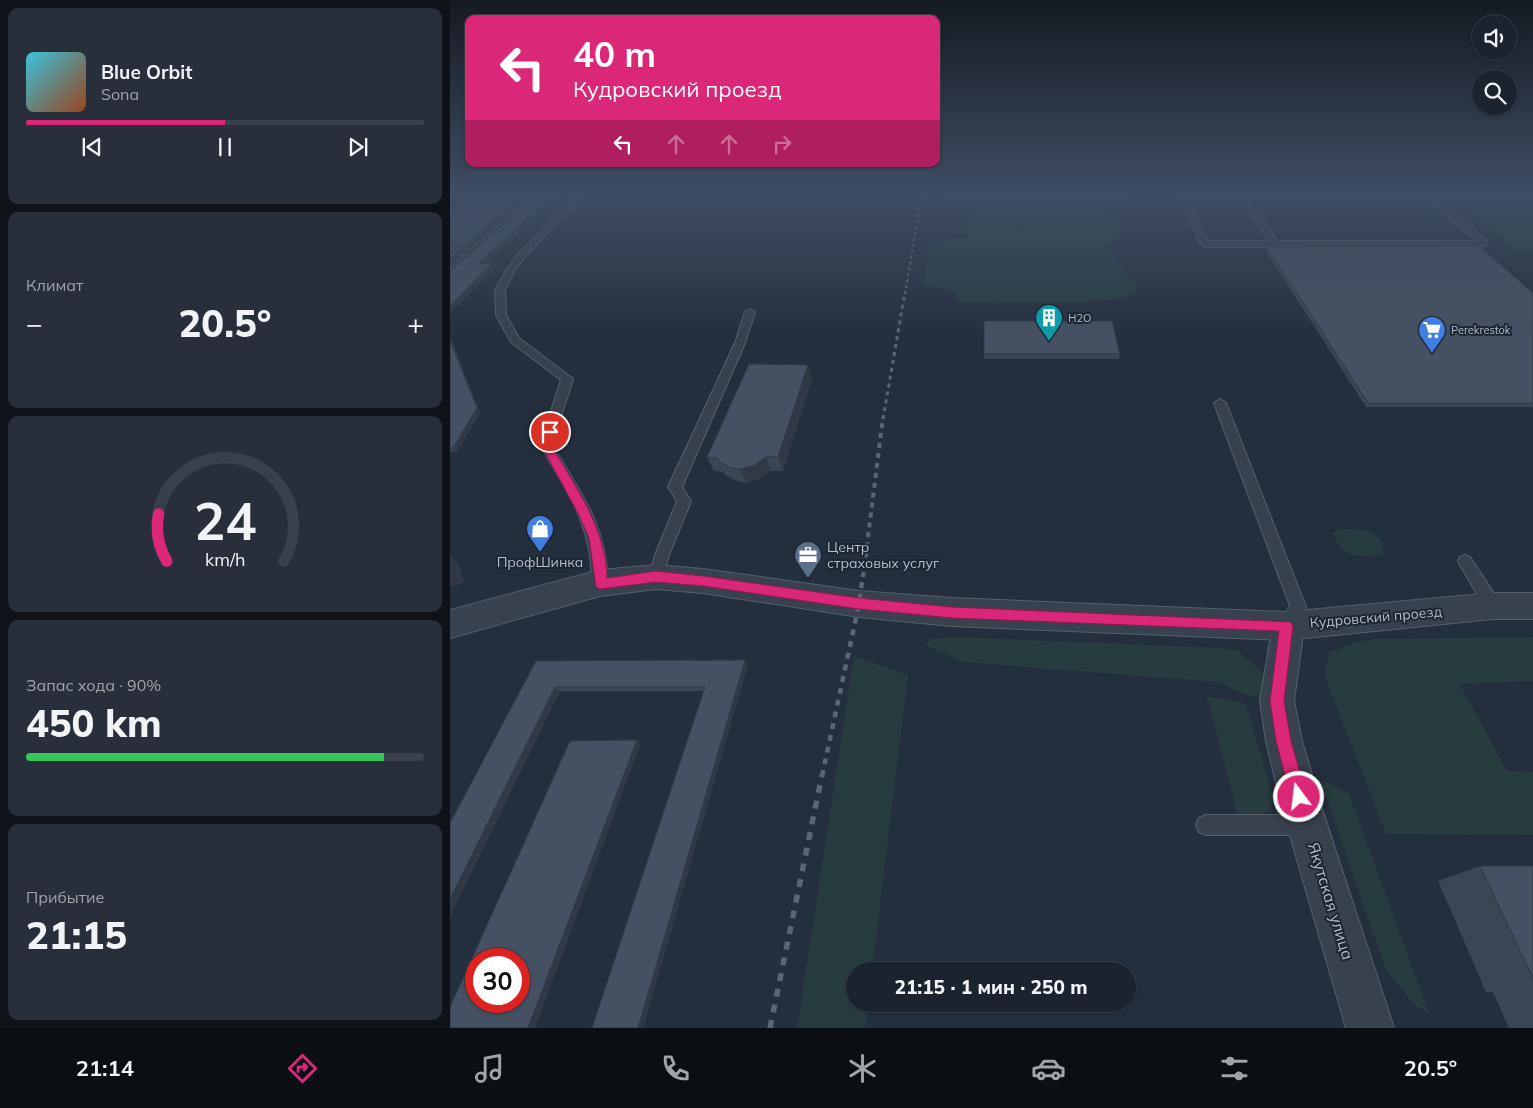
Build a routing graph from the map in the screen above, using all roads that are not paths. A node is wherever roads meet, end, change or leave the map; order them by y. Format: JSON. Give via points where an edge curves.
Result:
{"nodes":[{"id":1,"x":484,"y":242,"type":"edge"},
{"id":2,"x":537,"y":242,"type":"edge"},
{"id":3,"x":1205,"y":242,"type":"edge"},
{"id":4,"x":1483,"y":242,"type":"edge"},
{"id":5,"x":1275,"y":244,"type":"joint"},
{"id":6,"x":472,"y":252,"type":"junction"},
{"id":7,"x":450,"y":253,"type":"edge"},
{"id":8,"x":450,"y":272,"type":"edge"},
{"id":9,"x":750,"y":312,"type":"dead end"},
{"id":10,"x":1220,"y":403,"type":"dead end"},
{"id":11,"x":1465,"y":561,"type":"dead end"},
{"id":12,"x":656,"y":576,"type":"junction"},
{"id":13,"x":600,"y":584,"type":"junction"},
{"id":14,"x":1493,"y":606,"type":"junction"},
{"id":15,"x":1533,"y":606,"type":"edge"},
{"id":16,"x":450,"y":624,"type":"edge"},
{"id":17,"x":1286,"y":626,"type":"junction"},
{"id":18,"x":1206,"y":825,"type":"dead end"},
{"id":19,"x":1307,"y":826,"type":"junction"},
{"id":20,"x":1370,"y":1028,"type":"edge"}],
"edges":[{"from":1,"to":6,"type":"lane"},
{"from":2,"to":13,"type":"lane","via":[[511,269],[500,290],[501,316],[515,340],[567,379],[546,445],[595,538]]},
{"from":3,"to":5,"type":"lane"},
{"from":4,"to":5,"type":"lane"},
{"from":6,"to":7,"type":"lane"},
{"from":6,"to":8,"type":"lane"},
{"from":9,"to":12,"type":"lane","via":[[740,344],[675,487],[684,501]]},
{"from":10,"to":17,"type":"lane","via":[[1298,607]]},
{"from":11,"to":14,"type":"lane"},
{"from":12,"to":13,"type":"street","name":"Кудровский проезд"},
{"from":12,"to":17,"type":"street","name":"Кудровский проезд","via":[[859,604],[952,612]]},
{"from":13,"to":16,"type":"street","name":"Кудровский проезд"},
{"from":14,"to":15,"type":"street","name":"Кудровский проезд"},
{"from":14,"to":17,"type":"street","name":"Кудровский проезд"},
{"from":17,"to":19,"type":"street","name":"Якутская улица","via":[[1277,701],[1284,741]]},
{"from":18,"to":19,"type":"lane"},
{"from":19,"to":20,"type":"street","name":"Якутская улица"}]}
